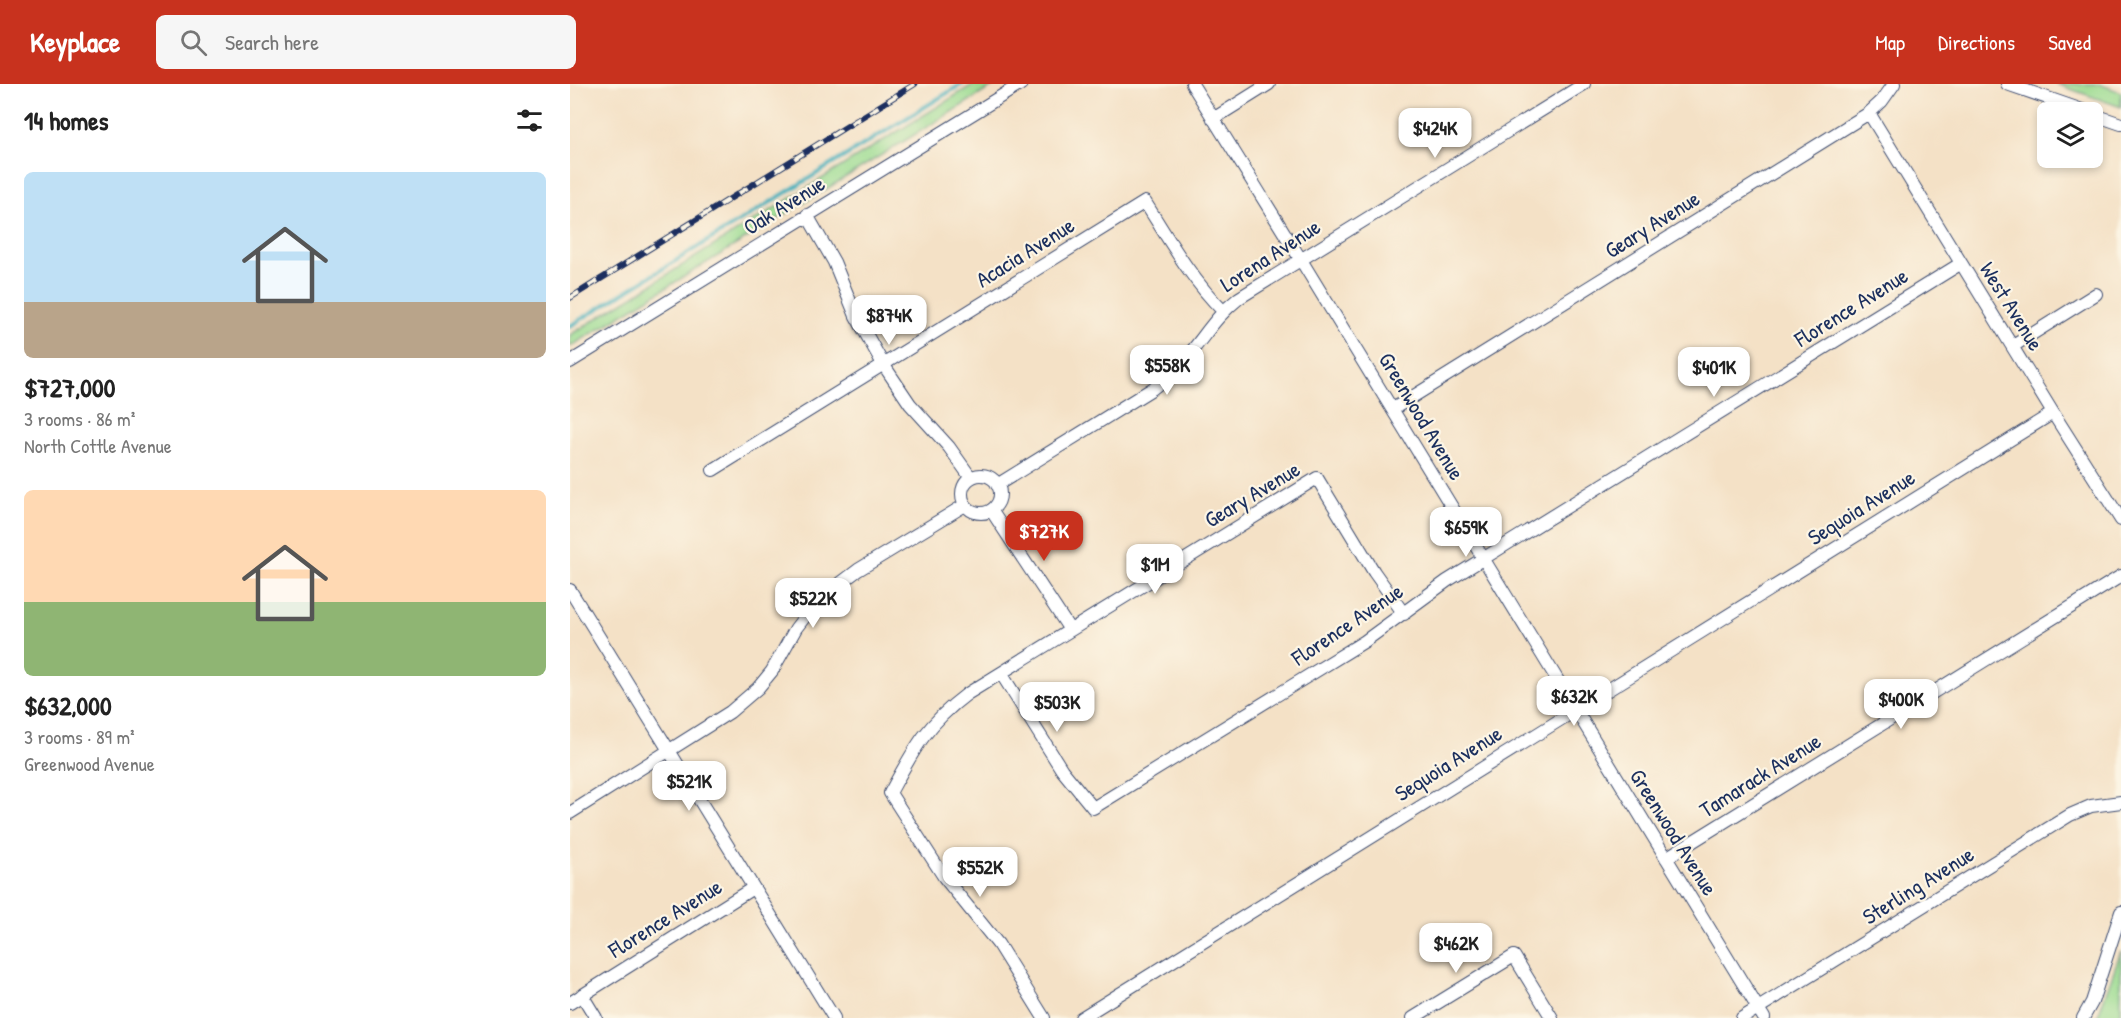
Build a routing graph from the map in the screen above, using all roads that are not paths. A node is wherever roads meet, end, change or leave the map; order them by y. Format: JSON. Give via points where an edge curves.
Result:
{"nodes":[{"id":1,"x":1021,"y":84,"type":"edge"},
{"id":2,"x":1191,"y":84,"type":"edge"},
{"id":3,"x":1269,"y":84,"type":"edge"},
{"id":4,"x":1584,"y":84,"type":"edge"},
{"id":5,"x":1894,"y":84,"type":"edge"},
{"id":6,"x":2007,"y":84,"type":"edge"},
{"id":7,"x":2059,"y":102,"type":"edge"},
{"id":8,"x":1869,"y":113,"type":"junction"},
{"id":9,"x":2103,"y":118,"type":"edge"},
{"id":10,"x":1213,"y":119,"type":"junction"},
{"id":11,"x":2121,"y":124,"type":"edge"},
{"id":12,"x":807,"y":215,"type":"junction"},
{"id":13,"x":1301,"y":260,"type":"junction"},
{"id":14,"x":1960,"y":264,"type":"junction"},
{"id":15,"x":2096,"y":294,"type":"dead end"},
{"id":16,"x":1223,"y":311,"type":"junction"},
{"id":17,"x":2013,"y":346,"type":"junction"},
{"id":18,"x":570,"y":362,"type":"edge"},
{"id":19,"x":883,"y":364,"type":"junction"},
{"id":20,"x":1393,"y":410,"type":"junction"},
{"id":21,"x":2053,"y":413,"type":"junction"},
{"id":22,"x":713,"y":470,"type":"dead end"},
{"id":23,"x":971,"y":478,"type":"junction"},
{"id":24,"x":998,"y":484,"type":"junction"},
{"id":25,"x":965,"y":504,"type":"junction"},
{"id":26,"x":992,"y":510,"type":"junction"},
{"id":27,"x":2121,"y":520,"type":"edge"},
{"id":28,"x":1484,"y":558,"type":"junction"},
{"id":29,"x":2121,"y":576,"type":"edge"},
{"id":30,"x":570,"y":590,"type":"edge"},
{"id":31,"x":1404,"y":614,"type":"junction"},
{"id":32,"x":1070,"y":630,"type":"junction"},
{"id":33,"x":1001,"y":673,"type":"junction"},
{"id":34,"x":1574,"y":710,"type":"junction"},
{"id":35,"x":668,"y":750,"type":"junction"},
{"id":36,"x":2121,"y":802,"type":"edge"},
{"id":37,"x":570,"y":813,"type":"edge"},
{"id":38,"x":1666,"y":858,"type":"junction"},
{"id":39,"x":753,"y":888,"type":"junction"},
{"id":40,"x":2121,"y":912,"type":"edge"},
{"id":41,"x":582,"y":995,"type":"junction"},
{"id":42,"x":570,"y":1003,"type":"edge"},
{"id":43,"x":1761,"y":1013,"type":"edge"},
{"id":44,"x":596,"y":1018,"type":"edge"},
{"id":45,"x":834,"y":1018,"type":"edge"},
{"id":46,"x":1044,"y":1018,"type":"edge"},
{"id":47,"x":1081,"y":1018,"type":"edge"},
{"id":48,"x":1413,"y":1018,"type":"edge"},
{"id":49,"x":1552,"y":1018,"type":"edge"},
{"id":50,"x":1742,"y":1018,"type":"edge"},
{"id":51,"x":2083,"y":1018,"type":"edge"}],
"edges":[{"from":1,"to":12,"type":"street","name":"Oak Avenue"},
{"from":2,"to":10,"type":"street","name":"Greenwood Avenue"},
{"from":3,"to":10,"type":"street"},
{"from":4,"to":13,"type":"street","name":"Lorena Avenue"},
{"from":5,"to":8,"type":"street","name":"Geary Avenue"},
{"from":6,"to":7,"type":"street"},
{"from":8,"to":14,"type":"street","name":"West Avenue"},
{"from":8,"to":20,"type":"street","name":"Geary Avenue"},
{"from":9,"to":11,"type":"street"},
{"from":10,"to":13,"type":"street","name":"Greenwood Avenue"},
{"from":12,"to":18,"type":"street","name":"Oak Avenue"},
{"from":12,"to":19,"type":"street"},
{"from":13,"to":16,"type":"street","name":"Lorena Avenue"},
{"from":13,"to":20,"type":"street","name":"Greenwood Avenue"},
{"from":14,"to":17,"type":"street","name":"West Avenue"},
{"from":14,"to":28,"type":"street","name":"Florence Avenue"},
{"from":15,"to":17,"type":"street"},
{"from":16,"to":19,"type":"street","name":"Acacia Avenue","via":[[1204,292],[1145,202]]},
{"from":16,"to":24,"type":"street","name":"Lorena Avenue","via":[[1187,357],[1158,384]]},
{"from":17,"to":21,"type":"street","name":"West Avenue"},
{"from":19,"to":22,"type":"street","name":"Acacia Avenue"},
{"from":19,"to":23,"type":"street","via":[[910,404]]},
{"from":20,"to":28,"type":"street","name":"Greenwood Avenue"},
{"from":21,"to":27,"type":"street","name":"West Avenue"},
{"from":21,"to":34,"type":"street","name":"Sequoia Avenue"},
{"from":23,"to":24,"type":"street","via":[[987,476]]},
{"from":23,"to":25,"type":"street","via":[[963,488]]},
{"from":24,"to":26,"type":"street","via":[[1000,495]]},
{"from":25,"to":26,"type":"street","via":[[974,512]]},
{"from":25,"to":35,"type":"street","via":[[836,585],[806,613],[758,688],[730,712]]},
{"from":26,"to":32,"type":"street"},
{"from":28,"to":31,"type":"street","name":"Florence Avenue"},
{"from":28,"to":34,"type":"street","name":"Greenwood Avenue"},
{"from":29,"to":38,"type":"street","name":"Tamarack Avenue"},
{"from":30,"to":35,"type":"street"},
{"from":31,"to":32,"type":"street","name":"Geary Avenue","via":[[1317,478]]},
{"from":31,"to":33,"type":"street","name":"Florence Avenue","via":[[1094,808],[1062,770]]},
{"from":32,"to":33,"type":"street","name":"Geary Avenue"},
{"from":33,"to":46,"type":"street","name":"Geary Avenue","via":[[967,694],[937,720],[915,746],[890,793],[944,877],[998,944]]},
{"from":34,"to":38,"type":"street","name":"Greenwood Avenue"},
{"from":34,"to":47,"type":"street","name":"Sequoia Avenue"},
{"from":35,"to":37,"type":"street"},
{"from":35,"to":39,"type":"street"},
{"from":36,"to":43,"type":"street","name":"Sterling Avenue","via":[[2091,806],[2070,815]]},
{"from":38,"to":43,"type":"street","name":"Greenwood Avenue"},
{"from":39,"to":41,"type":"street","name":"Florence Avenue"},
{"from":39,"to":45,"type":"street"},
{"from":40,"to":51,"type":"street","via":[[2092,1002]]},
{"from":41,"to":42,"type":"street","name":"Florence Avenue"},
{"from":41,"to":44,"type":"street"},
{"from":43,"to":50,"type":"street","name":"Sterling Avenue"},
{"from":48,"to":49,"type":"street","via":[[1514,956]]}]}
